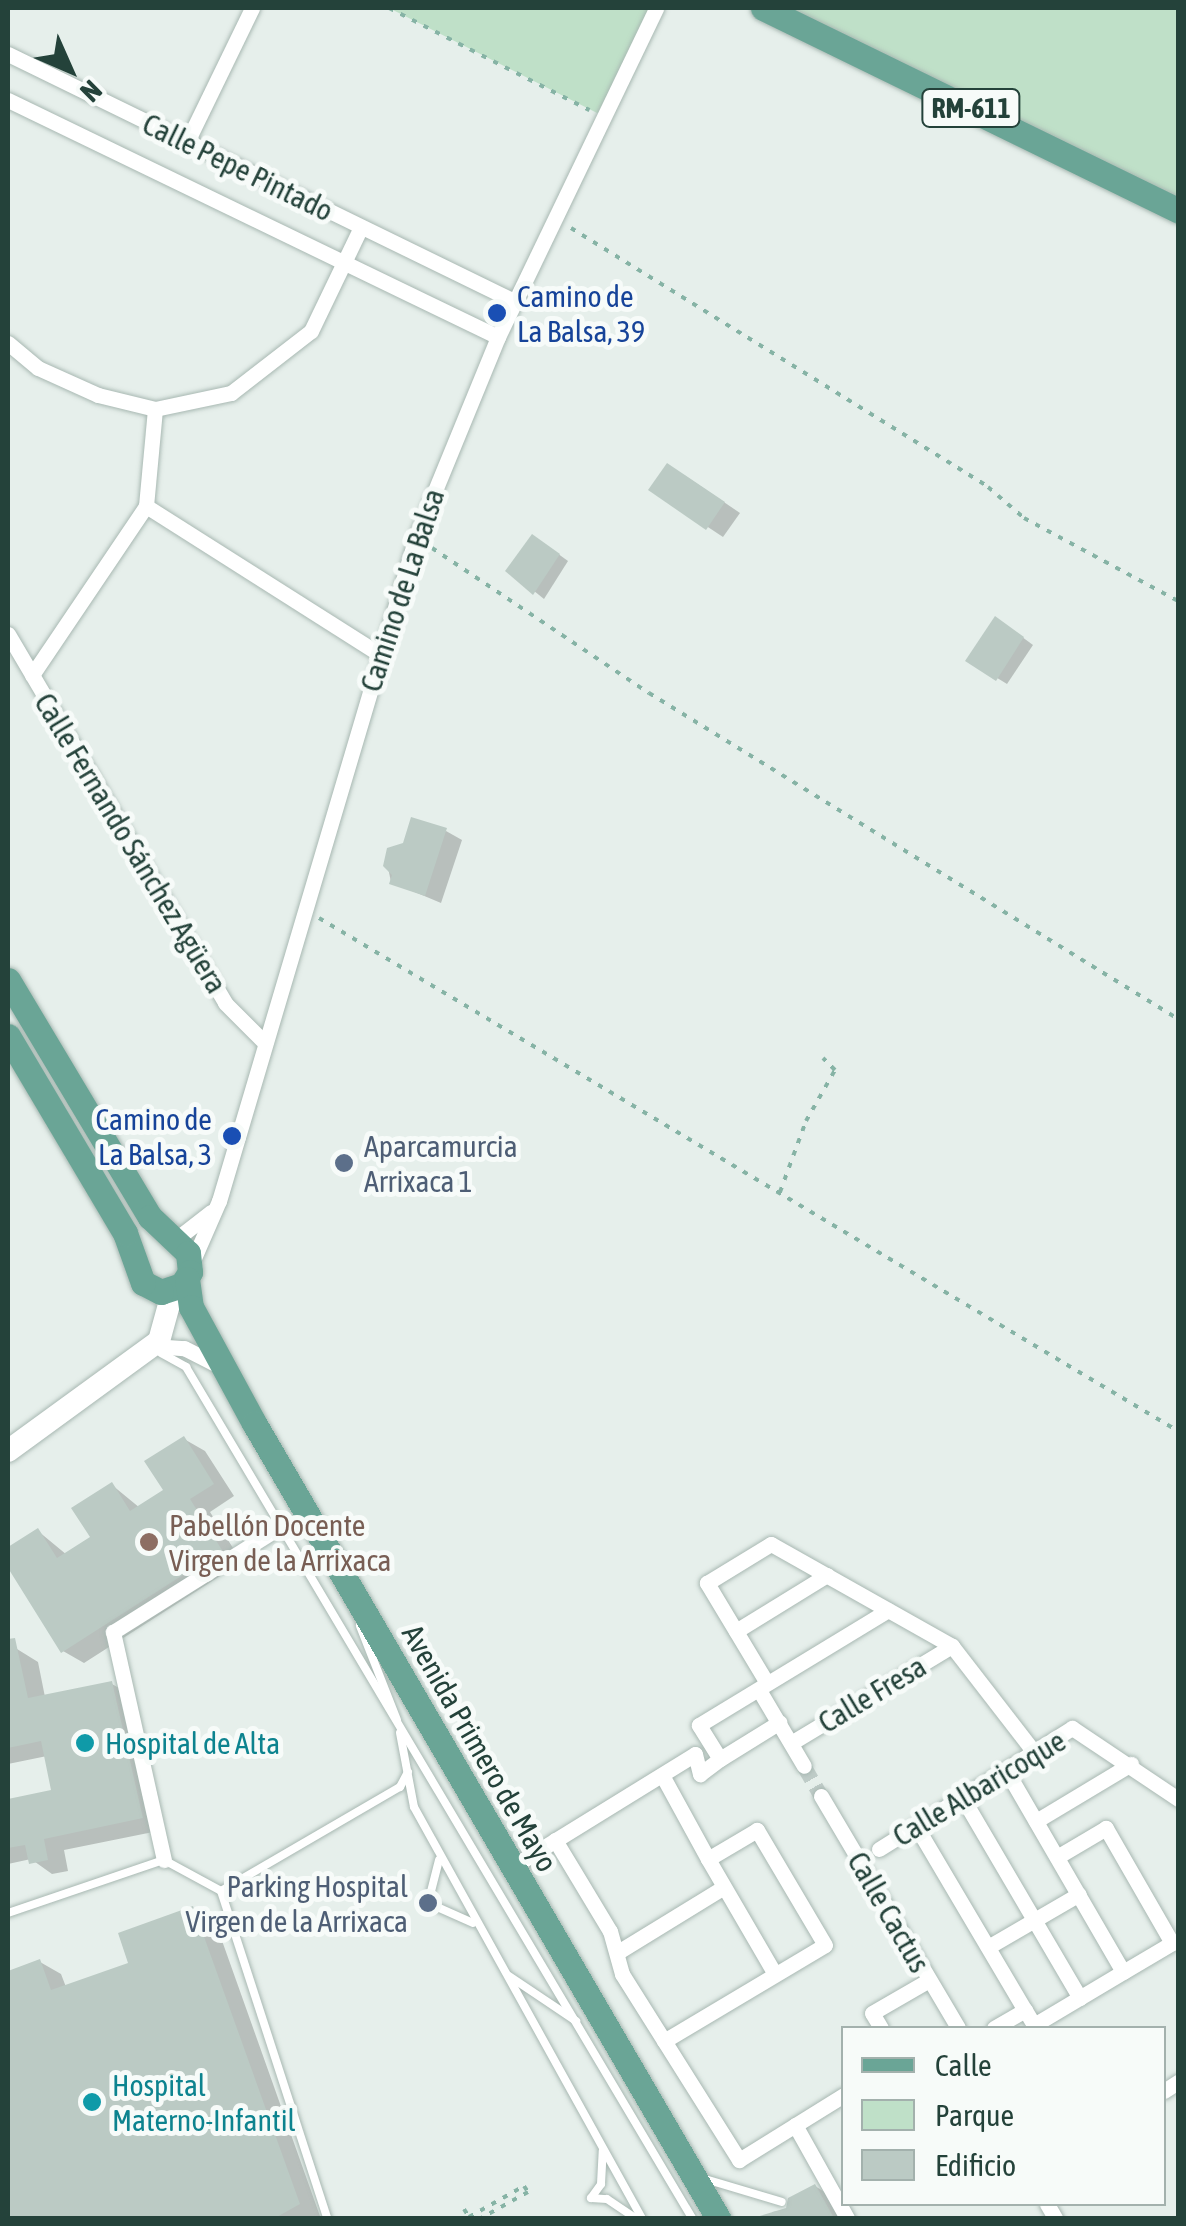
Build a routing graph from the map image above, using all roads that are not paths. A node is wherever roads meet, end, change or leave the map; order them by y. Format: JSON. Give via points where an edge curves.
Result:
{"nodes":[{"id":1,"x":252,"y":8,"type":"edge"},
{"id":2,"x":656,"y":8,"type":"edge"},
{"id":3,"x":762,"y":8,"type":"edge"},
{"id":4,"x":8,"y":54,"type":"edge"},
{"id":5,"x":8,"y":100,"type":"edge"},
{"id":6,"x":187,"y":142,"type":"junction"},
{"id":7,"x":1178,"y":210,"type":"edge"},
{"id":8,"x":361,"y":227,"type":"junction"},
{"id":9,"x":346,"y":267,"type":"junction"},
{"id":10,"x":514,"y":301,"type":"junction"},
{"id":11,"x":498,"y":337,"type":"junction"},
{"id":12,"x":8,"y":342,"type":"edge"},
{"id":13,"x":155,"y":408,"type":"junction"},
{"id":14,"x":146,"y":506,"type":"junction"},
{"id":15,"x":8,"y":634,"type":"edge"},
{"id":16,"x":379,"y":654,"type":"junction"},
{"id":17,"x":32,"y":676,"type":"junction"},
{"id":18,"x":8,"y":980,"type":"edge"},
{"id":19,"x":8,"y":1036,"type":"edge"},
{"id":20,"x":265,"y":1042,"type":"junction"},
{"id":21,"x":220,"y":1201,"type":"junction"},
{"id":22,"x":170,"y":1239,"type":"junction"},
{"id":23,"x":136,"y":1264,"type":"junction"},
{"id":24,"x":176,"y":1288,"type":"junction"},
{"id":25,"x":151,"y":1345,"type":"junction"},
{"id":26,"x":229,"y":1376,"type":"junction"},
{"id":27,"x":8,"y":1450,"type":"edge"},
{"id":28,"x":272,"y":1532,"type":"dead end"},
{"id":29,"x":827,"y":1575,"type":"junction"},
{"id":30,"x":353,"y":1594,"type":"junction"},
{"id":31,"x":888,"y":1610,"type":"junction"},
{"id":32,"x":736,"y":1631,"type":"junction"},
{"id":33,"x":952,"y":1646,"type":"junction"},
{"id":34,"x":763,"y":1687,"type":"junction"},
{"id":35,"x":780,"y":1722,"type":"junction"},
{"id":36,"x":399,"y":1728,"type":"junction"},
{"id":37,"x":791,"y":1743,"type":"junction"},
{"id":38,"x":1034,"y":1752,"type":"junction"},
{"id":39,"x":720,"y":1759,"type":"junction"},
{"id":40,"x":1131,"y":1764,"type":"junction"},
{"id":41,"x":804,"y":1766,"type":"tunnel mouth"},
{"id":42,"x":1006,"y":1770,"type":"junction"},
{"id":43,"x":408,"y":1772,"type":"junction"},
{"id":44,"x":662,"y":1775,"type":"junction"},
{"id":45,"x":392,"y":1792,"type":"junction"},
{"id":46,"x":821,"y":1796,"type":"tunnel mouth"},
{"id":47,"x":962,"y":1797,"type":"junction"},
{"id":48,"x":1178,"y":1799,"type":"edge"},
{"id":49,"x":413,"y":1805,"type":"junction"},
{"id":50,"x":1036,"y":1821,"type":"junction"},
{"id":51,"x":916,"y":1826,"type":"junction"},
{"id":52,"x":555,"y":1840,"type":"junction"},
{"id":53,"x":434,"y":1847,"type":"junction"},
{"id":54,"x":879,"y":1848,"type":"dead end"},
{"id":55,"x":1057,"y":1857,"type":"junction"},
{"id":56,"x":164,"y":1860,"type":"junction"},
{"id":57,"x":708,"y":1860,"type":"junction"},
{"id":58,"x":512,"y":1867,"type":"junction"},
{"id":59,"x":724,"y":1887,"type":"junction"},
{"id":60,"x":222,"y":1891,"type":"junction"},
{"id":61,"x":1078,"y":1894,"type":"junction"},
{"id":62,"x":8,"y":1913,"type":"edge"},
{"id":63,"x":1034,"y":1920,"type":"junction"},
{"id":64,"x":483,"y":1934,"type":"junction"},
{"id":65,"x":988,"y":1947,"type":"junction"},
{"id":66,"x":1176,"y":1948,"type":"edge"},
{"id":67,"x":618,"y":1952,"type":"junction"},
{"id":68,"x":1123,"y":1972,"type":"junction"},
{"id":69,"x":505,"y":1973,"type":"junction"},
{"id":70,"x":775,"y":1974,"type":"junction"},
{"id":71,"x":929,"y":1980,"type":"junction"},
{"id":72,"x":1080,"y":1998,"type":"junction"},
{"id":73,"x":1025,"y":2010,"type":"junction"},
{"id":74,"x":580,"y":2024,"type":"junction"},
{"id":75,"x":880,"y":2026,"type":"edge"},
{"id":76,"x":957,"y":2026,"type":"edge"},
{"id":77,"x":997,"y":2026,"type":"edge"},
{"id":78,"x":664,"y":2041,"type":"junction"},
{"id":79,"x":626,"y":2063,"type":"junction"},
{"id":80,"x":841,"y":2098,"type":"edge"},
{"id":81,"x":795,"y":2126,"type":"junction"},
{"id":82,"x":603,"y":2150,"type":"junction"},
{"id":83,"x":693,"y":2175,"type":"junction"},
{"id":84,"x":782,"y":2202,"type":"dead end"},
{"id":85,"x":326,"y":2218,"type":"edge"},
{"id":86,"x":638,"y":2218,"type":"edge"},
{"id":87,"x":692,"y":2218,"type":"edge"},
{"id":88,"x":718,"y":2218,"type":"edge"},
{"id":89,"x":847,"y":2218,"type":"edge"}],
"edges":[{"from":1,"to":6,"type":"street"},
{"from":2,"to":10,"type":"street","name":"Camino de La Balsa"},
{"from":3,"to":7,"type":"main road","number":"RM-611"},
{"from":4,"to":6,"type":"street","name":"Calle Pepe Pintado"},
{"from":5,"to":9,"type":"street","name":"Calle Pepe Pintado"},
{"from":6,"to":8,"type":"street","name":"Calle Pepe Pintado"},
{"from":8,"to":9,"type":"street","name":"Calle Pepe Pintado"},
{"from":8,"to":10,"type":"street","name":"Calle Pepe Pintado"},
{"from":9,"to":11,"type":"street","name":"Calle Pepe Pintado"},
{"from":9,"to":13,"type":"street","via":[[311,332],[230,392]]},
{"from":10,"to":11,"type":"street","name":"Camino de La Balsa"},
{"from":11,"to":16,"type":"street","name":"Camino de La Balsa","via":[[416,537]]},
{"from":12,"to":13,"type":"street","via":[[53,375]]},
{"from":13,"to":14,"type":"street"},
{"from":14,"to":16,"type":"street"},
{"from":14,"to":17,"type":"street"},
{"from":15,"to":17,"type":"street","name":"Calle Fernando Sánchez Agüera"},
{"from":16,"to":20,"type":"street","name":"Camino de La Balsa"},
{"from":17,"to":20,"type":"street","name":"Calle Fernando Sánchez Agüera","via":[[226,1003]]},
{"from":18,"to":22,"type":"main road"},
{"from":19,"to":23,"type":"main road","via":[[125,1233]]},
{"from":20,"to":21,"type":"street","name":"Camino de La Balsa"},
{"from":21,"to":22,"type":"street"},
{"from":21,"to":24,"type":"street","name":"Camino de La Balsa"},
{"from":22,"to":23,"type":"main road","via":[[146,1244]]},
{"from":22,"to":24,"type":"main road"},
{"from":23,"to":24,"type":"main road"},
{"from":24,"to":25,"type":"street"},
{"from":24,"to":26,"type":"main road","name":"Avenida Primero de Mayo"},
{"from":25,"to":26,"type":"street","via":[[190,1350]]},
{"from":25,"to":27,"type":"street"},
{"from":25,"to":36,"type":"lane","via":[[186,1367]]},
{"from":26,"to":30,"type":"main road","name":"Avenida Primero de Mayo"},
{"from":28,"to":56,"type":"street","via":[[113,1632]]},
{"from":29,"to":31,"type":"street"},
{"from":29,"to":32,"type":"street"},
{"from":29,"to":32,"type":"street","via":[[772,1544],[707,1583]]},
{"from":30,"to":36,"type":"lane","via":[[364,1643]]},
{"from":30,"to":58,"type":"main road","name":"Avenida Primero de Mayo"},
{"from":31,"to":33,"type":"street"},
{"from":31,"to":34,"type":"street"},
{"from":32,"to":34,"type":"street"},
{"from":33,"to":37,"type":"street","name":"Calle Fresa"},
{"from":33,"to":38,"type":"street"},
{"from":34,"to":35,"type":"street"},
{"from":34,"to":39,"type":"street","via":[[698,1726]]},
{"from":35,"to":37,"type":"street"},
{"from":35,"to":39,"type":"street"},
{"from":36,"to":43,"type":"lane"},
{"from":36,"to":74,"type":"lane"},
{"from":37,"to":41,"type":"street"},
{"from":38,"to":40,"type":"street","name":"Calle Albaricoque","via":[[1072,1728]]},
{"from":38,"to":42,"type":"street","name":"Calle Albaricoque"},
{"from":39,"to":44,"type":"street","via":[[700,1774],[695,1754]]},
{"from":40,"to":48,"type":"street","name":"Calle Albaricoque"},
{"from":40,"to":50,"type":"street"},
{"from":42,"to":47,"type":"street","name":"Calle Albaricoque"},
{"from":42,"to":50,"type":"street"},
{"from":43,"to":45,"type":"lane"},
{"from":43,"to":49,"type":"lane"},
{"from":44,"to":52,"type":"street"},
{"from":44,"to":57,"type":"street"},
{"from":45,"to":49,"type":"lane"},
{"from":45,"to":60,"type":"lane"},
{"from":46,"to":71,"type":"street","name":"Calle Cactus"},
{"from":47,"to":51,"type":"street","name":"Calle Albaricoque"},
{"from":47,"to":63,"type":"street"},
{"from":49,"to":53,"type":"lane"},
{"from":50,"to":55,"type":"street"},
{"from":51,"to":54,"type":"street","name":"Calle Albaricoque"},
{"from":51,"to":65,"type":"street"},
{"from":52,"to":58,"type":"street"},
{"from":52,"to":67,"type":"street"},
{"from":53,"to":64,"type":"lane"},
{"from":53,"to":64,"type":"lane","via":[[440,1877],[428,1903],[458,1912]]},
{"from":55,"to":61,"type":"street"},
{"from":55,"to":66,"type":"street","via":[[1106,1828]]},
{"from":56,"to":60,"type":"lane"},
{"from":56,"to":62,"type":"lane"},
{"from":57,"to":59,"type":"street"},
{"from":57,"to":70,"type":"street","via":[[757,1830],[815,1928],[824,1945]]},
{"from":58,"to":79,"type":"main road","name":"Avenida Primero de Mayo"},
{"from":59,"to":67,"type":"street"},
{"from":59,"to":70,"type":"street"},
{"from":60,"to":85,"type":"lane"},
{"from":61,"to":63,"type":"street"},
{"from":61,"to":68,"type":"street"},
{"from":63,"to":65,"type":"street"},
{"from":63,"to":72,"type":"street"},
{"from":64,"to":69,"type":"lane"},
{"from":65,"to":73,"type":"street"},
{"from":66,"to":68,"type":"street"},
{"from":67,"to":78,"type":"street","via":[[622,1974]]},
{"from":68,"to":72,"type":"street"},
{"from":69,"to":74,"type":"lane"},
{"from":69,"to":82,"type":"lane"},
{"from":70,"to":78,"type":"street"},
{"from":71,"to":75,"type":"street","via":[[872,2013]]},
{"from":71,"to":76,"type":"street","name":"Calle Cactus"},
{"from":72,"to":73,"type":"street","via":[[1034,2025]]},
{"from":73,"to":77,"type":"street"},
{"from":74,"to":79,"type":"lane"},
{"from":74,"to":87,"type":"lane"},
{"from":78,"to":81,"type":"street","via":[[740,2160]]},
{"from":79,"to":83,"type":"main road","name":"Avenida Primero de Mayo"},
{"from":80,"to":81,"type":"street"},
{"from":81,"to":89,"type":"street"},
{"from":82,"to":86,"type":"lane"},
{"from":82,"to":86,"type":"lane","via":[[601,2184],[591,2198],[607,2199]]},
{"from":83,"to":84,"type":"lane"},
{"from":83,"to":88,"type":"main road","name":"Avenida Primero de Mayo"}]}
